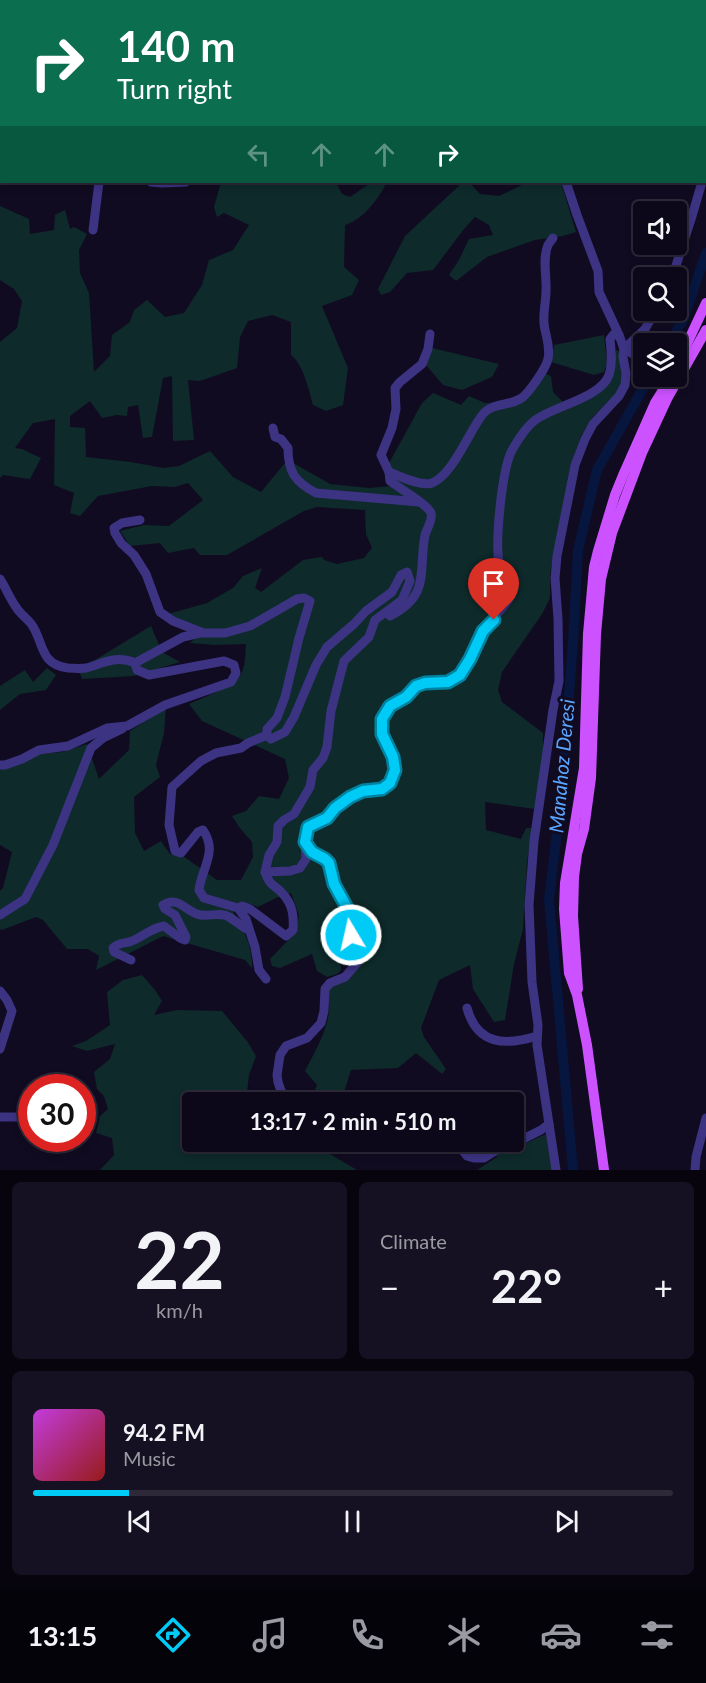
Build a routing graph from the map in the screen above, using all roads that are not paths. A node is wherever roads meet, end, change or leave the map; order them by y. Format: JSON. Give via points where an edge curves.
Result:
{"nodes":[{"id":1,"x":99,"y":183,"type":"edge"},
{"id":2,"x":566,"y":183,"type":"edge"},
{"id":3,"x":702,"y":183,"type":"edge"},
{"id":4,"x":93,"y":230,"type":"dead end"},
{"id":5,"x":553,"y":238,"type":"dead end"},
{"id":6,"x":676,"y":267,"type":"edge"},
{"id":7,"x":706,"y":303,"type":"edge"},
{"id":8,"x":650,"y":321,"type":"edge"},
{"id":9,"x":706,"y":330,"type":"edge"},
{"id":10,"x":430,"y":334,"type":"dead end"},
{"id":11,"x":620,"y":335,"type":"junction"},
{"id":12,"x":687,"y":344,"type":"edge"},
{"id":13,"x":626,"y":351,"type":"junction"},
{"id":14,"x":633,"y":354,"type":"edge"},
{"id":15,"x":687,"y":360,"type":"edge"},
{"id":16,"x":668,"y":387,"type":"edge"},
{"id":17,"x":273,"y":428,"type":"dead end"},
{"id":18,"x":389,"y":472,"type":"junction"},
{"id":19,"x":419,"y":502,"type":"junction"},
{"id":20,"x":140,"y":520,"type":"dead end"},
{"id":21,"x":0,"y":579,"type":"edge"},
{"id":22,"x":372,"y":629,"type":"junction"},
{"id":23,"x":204,"y":633,"type":"junction"},
{"id":24,"x":135,"y":663,"type":"junction"},
{"id":25,"x":127,"y":726,"type":"junction"},
{"id":26,"x":267,"y":735,"type":"junction"},
{"id":27,"x":0,"y":765,"type":"edge"},
{"id":28,"x":305,"y":842,"type":"junction"},
{"id":29,"x":265,"y":872,"type":"junction"},
{"id":30,"x":238,"y":908,"type":"junction"},
{"id":31,"x":0,"y":915,"type":"edge"},
{"id":32,"x":249,"y":930,"type":"junction"},
{"id":33,"x":130,"y":960,"type":"dead end"},
{"id":34,"x":266,"y":980,"type":"dead end"},
{"id":35,"x":0,"y":991,"type":"edge"},
{"id":36,"x":467,"y":1008,"type":"dead end"},
{"id":37,"x":537,"y":1036,"type":"junction"},
{"id":38,"x":0,"y":1049,"type":"edge"},
{"id":39,"x":282,"y":1092,"type":"edge"},
{"id":40,"x":0,"y":1117,"type":"edge"},
{"id":41,"x":18,"y":1117,"type":"edge"},
{"id":42,"x":706,"y":1118,"type":"edge"},
{"id":43,"x":549,"y":1124,"type":"junction"},
{"id":44,"x":524,"y":1138,"type":"edge"},
{"id":45,"x":464,"y":1152,"type":"edge"},
{"id":46,"x":494,"y":1152,"type":"edge"},
{"id":47,"x":556,"y":1170,"type":"edge"},
{"id":48,"x":604,"y":1170,"type":"edge"},
{"id":49,"x":695,"y":1170,"type":"edge"}],
"edges":[{"from":1,"to":4,"type":"street"},
{"from":2,"to":11,"type":"street","via":[[598,271],[600,292]]},
{"from":3,"to":6,"type":"street"},
{"from":5,"to":18,"type":"street","via":[[545,256],[544,322],[550,346],[548,361],[536,381],[521,399],[490,407],[483,414],[439,480],[429,485]]},
{"from":7,"to":12,"type":"main road"},
{"from":8,"to":13,"type":"street"},
{"from":9,"to":15,"type":"main road"},
{"from":10,"to":18,"type":"street","via":[[422,364],[395,388],[396,409],[381,455]]},
{"from":11,"to":13,"type":"street"},
{"from":11,"to":28,"type":"street","via":[[614,334],[610,339],[612,360],[603,385],[534,421],[510,454],[497,537],[499,564],[511,584],[511,594],[483,631],[460,675],[448,682],[416,686],[386,712],[382,734],[395,770],[390,783],[382,789],[350,797],[327,818],[308,827]]},
{"from":13,"to":14,"type":"street"},
{"from":13,"to":37,"type":"street","via":[[625,385],[593,424],[575,465],[557,556],[559,681],[534,842],[529,905]]},
{"from":16,"to":48,"type":"main road","via":[[656,403],[615,495],[594,567],[584,768],[565,883],[569,973],[578,995]]},
{"from":17,"to":19,"type":"street","via":[[275,437],[288,448],[292,472],[303,486],[316,493]]},
{"from":18,"to":19,"type":"street","via":[[390,481]]},
{"from":19,"to":22,"type":"street","via":[[429,509],[432,518],[426,534],[419,590],[408,604]]},
{"from":20,"to":23,"type":"street","via":[[122,523],[114,528],[114,533],[146,574],[160,612]]},
{"from":21,"to":24,"type":"street","via":[[54,665],[83,669],[119,659]]},
{"from":22,"to":26,"type":"street","via":[[375,620],[402,600],[410,581],[407,573],[401,575],[392,592],[327,647],[285,732],[271,739]]},
{"from":22,"to":29,"type":"street","via":[[369,637],[344,661],[323,758],[313,770],[310,787],[294,814],[278,826],[277,842]]},
{"from":23,"to":24,"type":"street","via":[[183,637]]},
{"from":23,"to":26,"type":"street","via":[[225,633],[250,626],[297,599],[310,601],[285,697]]},
{"from":24,"to":25,"type":"street","via":[[137,670],[149,675],[224,661],[234,665],[236,674],[231,682],[165,705]]},
{"from":25,"to":27,"type":"street","via":[[107,728],[68,746],[39,750]]},
{"from":25,"to":31,"type":"street","via":[[91,748],[53,845],[25,898]]},
{"from":26,"to":30,"type":"street","via":[[201,761],[172,787],[169,825],[175,851],[181,853],[203,830],[210,840],[199,890],[204,898]]},
{"from":28,"to":29,"type":"street","via":[[306,859],[300,868]]},
{"from":28,"to":39,"type":"street","via":[[329,863],[334,884],[351,915],[351,935],[363,956],[345,977],[325,988],[321,1023],[307,1038],[286,1046],[280,1055],[277,1075]]},
{"from":29,"to":30,"type":"street","via":[[268,882],[285,895],[294,913],[293,930],[286,936],[250,909]]},
{"from":30,"to":32,"type":"street"},
{"from":32,"to":33,"type":"street","via":[[222,914],[197,915],[171,901],[163,905],[174,915],[185,940],[164,926],[156,927],[113,948]]},
{"from":32,"to":34,"type":"street","via":[[259,970]]},
{"from":35,"to":38,"type":"street","via":[[12,1011]]},
{"from":36,"to":37,"type":"street","via":[[481,1034],[497,1041],[515,1042]]},
{"from":37,"to":43,"type":"street"},
{"from":40,"to":41,"type":"street"},
{"from":42,"to":49,"type":"street"},
{"from":43,"to":44,"type":"street"},
{"from":43,"to":47,"type":"street"},
{"from":45,"to":46,"type":"street","via":[[474,1158]]}]}
